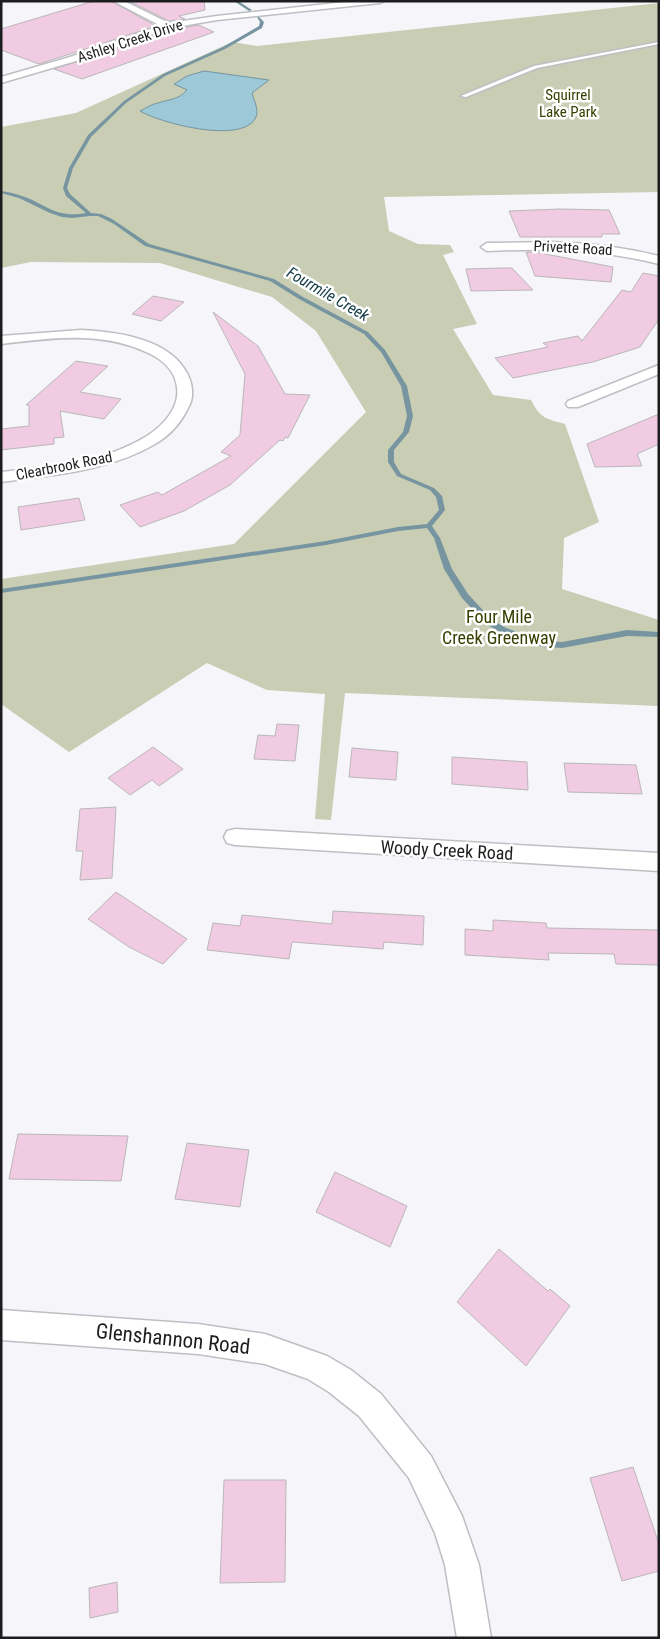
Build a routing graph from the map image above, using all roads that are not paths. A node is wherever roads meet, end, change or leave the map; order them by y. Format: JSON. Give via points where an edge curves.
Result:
{"nodes":[{"id":1,"x":117,"y":1,"type":"edge"},
{"id":2,"x":380,"y":1,"type":"edge"},
{"id":3,"x":359,"y":2,"type":"edge"},
{"id":4,"x":168,"y":26,"type":"junction"},
{"id":5,"x":659,"y":43,"type":"edge"},
{"id":6,"x":8,"y":67,"type":"dead end"},
{"id":7,"x":21,"y":74,"type":"junction"},
{"id":8,"x":1,"y":80,"type":"edge"},
{"id":9,"x":464,"y":96,"type":"dead end"},
{"id":10,"x":487,"y":247,"type":"dead end"},
{"id":11,"x":659,"y":260,"type":"edge"},
{"id":12,"x":1,"y":340,"type":"edge"},
{"id":13,"x":659,"y":369,"type":"edge"},
{"id":14,"x":573,"y":404,"type":"dead end"},
{"id":15,"x":1,"y":477,"type":"edge"},
{"id":16,"x":235,"y":837,"type":"dead end"},
{"id":17,"x":659,"y":862,"type":"edge"},
{"id":18,"x":1,"y":1324,"type":"edge"},
{"id":19,"x":474,"y":1638,"type":"edge"}],
"edges":[{"from":1,"to":4,"type":"street"},
{"from":2,"to":3,"type":"street","name":"Ashley Creek Drive"},
{"from":3,"to":4,"type":"street","name":"Ashley Creek Drive"},
{"from":4,"to":7,"type":"street","name":"Ashley Creek Drive"},
{"from":5,"to":9,"type":"lane","via":[[536,67]]},
{"from":6,"to":7,"type":"street"},
{"from":7,"to":8,"type":"street","name":"Ashley Creek Drive"},
{"from":10,"to":11,"type":"street","name":"Privette Road","via":[[566,244]]},
{"from":12,"to":15,"type":"street","name":"Clearbrook Road","via":[[64,334],[124,339],[148,347],[166,358],[178,368],[185,388],[185,401],[178,414],[160,434],[128,452],[100,462]]},
{"from":13,"to":14,"type":"street"},
{"from":16,"to":17,"type":"street","name":"Woody Creek Road"},
{"from":18,"to":19,"type":"street","name":"Glenshannon Road","via":[[198,1339],[265,1349],[316,1366],[340,1380],[370,1405],[420,1467],[450,1528],[462,1565]]}]}
